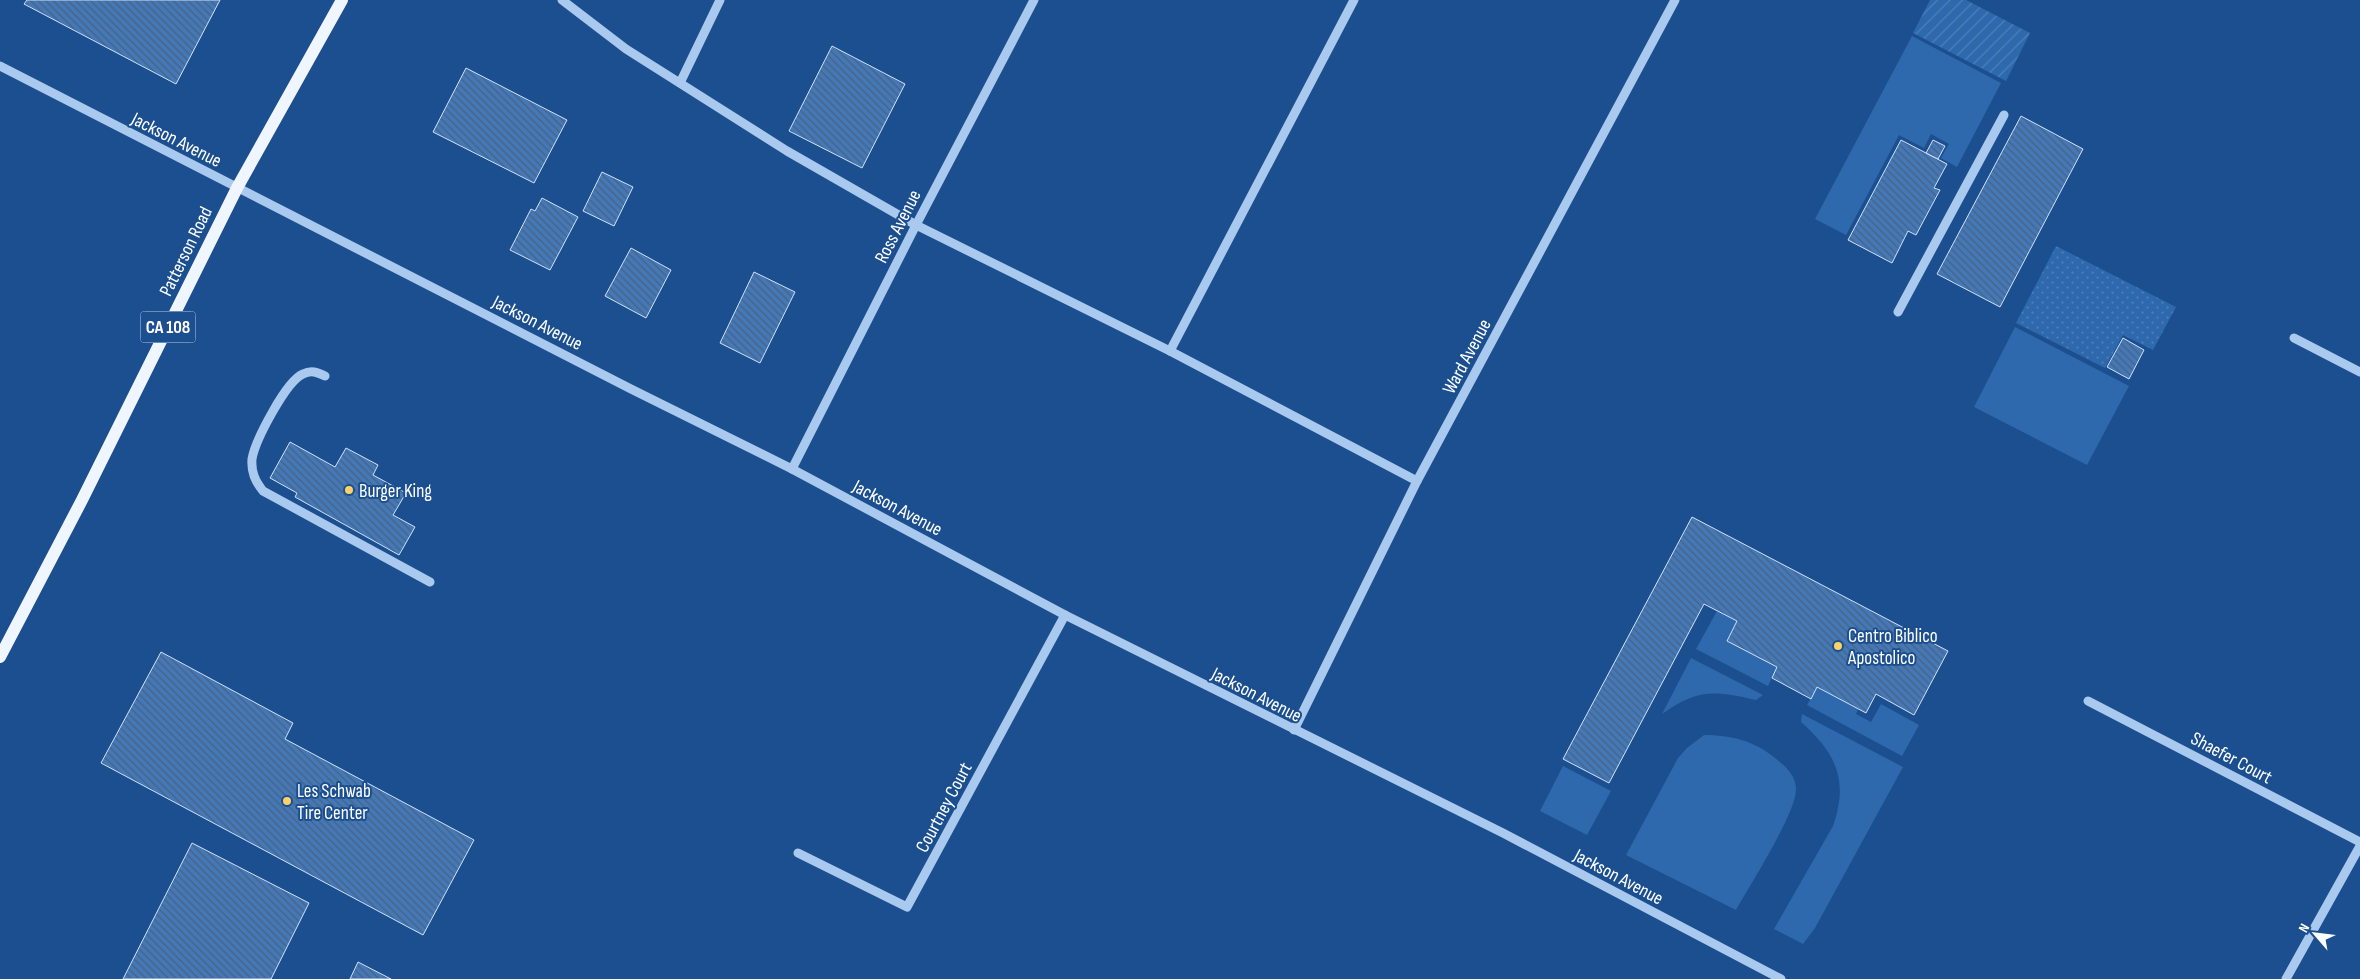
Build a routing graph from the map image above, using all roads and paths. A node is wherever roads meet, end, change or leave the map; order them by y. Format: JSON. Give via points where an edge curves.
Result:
{"nodes":[{"id":1,"x":342,"y":0,"type":"edge"},
{"id":2,"x":562,"y":0,"type":"edge"},
{"id":3,"x":720,"y":0,"type":"edge"},
{"id":4,"x":1034,"y":0,"type":"edge"},
{"id":5,"x":1354,"y":0,"type":"edge"},
{"id":6,"x":1675,"y":0,"type":"edge"},
{"id":7,"x":0,"y":66,"type":"edge"},
{"id":8,"x":680,"y":83,"type":"junction"},
{"id":9,"x":2004,"y":115,"type":"dead end"},
{"id":10,"x":237,"y":188,"type":"junction"},
{"id":11,"x":916,"y":225,"type":"junction"},
{"id":12,"x":1898,"y":312,"type":"dead end"},
{"id":13,"x":2294,"y":338,"type":"dead end"},
{"id":14,"x":1170,"y":351,"type":"junction"},
{"id":15,"x":2360,"y":372,"type":"edge"},
{"id":16,"x":325,"y":376,"type":"dead end"},
{"id":17,"x":792,"y":469,"type":"junction"},
{"id":18,"x":1417,"y":481,"type":"junction"},
{"id":19,"x":430,"y":582,"type":"dead end"},
{"id":20,"x":1065,"y":615,"type":"junction"},
{"id":21,"x":0,"y":657,"type":"edge"},
{"id":22,"x":2088,"y":701,"type":"dead end"},
{"id":23,"x":1294,"y":730,"type":"junction"},
{"id":24,"x":2360,"y":844,"type":"edge"},
{"id":25,"x":798,"y":852,"type":"dead end"},
{"id":26,"x":1781,"y":979,"type":"edge"},
{"id":27,"x":2286,"y":979,"type":"edge"}],
"edges":[{"from":1,"to":10,"type":"main road","name":"Patterson Road","number":"CA 108"},
{"from":2,"to":8,"type":"street","via":[[626,49]]},
{"from":3,"to":8,"type":"street"},
{"from":4,"to":11,"type":"street","name":"Ross Avenue"},
{"from":5,"to":14,"type":"street"},
{"from":6,"to":18,"type":"street","name":"Ward Avenue"},
{"from":7,"to":10,"type":"street","name":"Jackson Avenue"},
{"from":8,"to":11,"type":"street","via":[[787,151]]},
{"from":9,"to":12,"type":"street"},
{"from":10,"to":17,"type":"street","name":"Jackson Avenue"},
{"from":10,"to":21,"type":"main road","name":"Patterson Road","number":"CA 108"},
{"from":11,"to":14,"type":"street"},
{"from":11,"to":17,"type":"street","name":"Ross Avenue"},
{"from":13,"to":15,"type":"street"},
{"from":14,"to":18,"type":"street"},
{"from":16,"to":19,"type":"street","via":[[315,371],[302,374],[282,393],[252,458],[256,482],[263,491]]},
{"from":17,"to":20,"type":"street","name":"Jackson Avenue"},
{"from":18,"to":23,"type":"street","name":"Ward Avenue"},
{"from":20,"to":23,"type":"street","name":"Jackson Avenue"},
{"from":20,"to":25,"type":"street","name":"Courtney Court","via":[[906,907]]},
{"from":22,"to":24,"type":"street","name":"Shaefer Court"},
{"from":23,"to":26,"type":"street","name":"Jackson Avenue","via":[[1502,833]]},
{"from":24,"to":27,"type":"street"}]}
